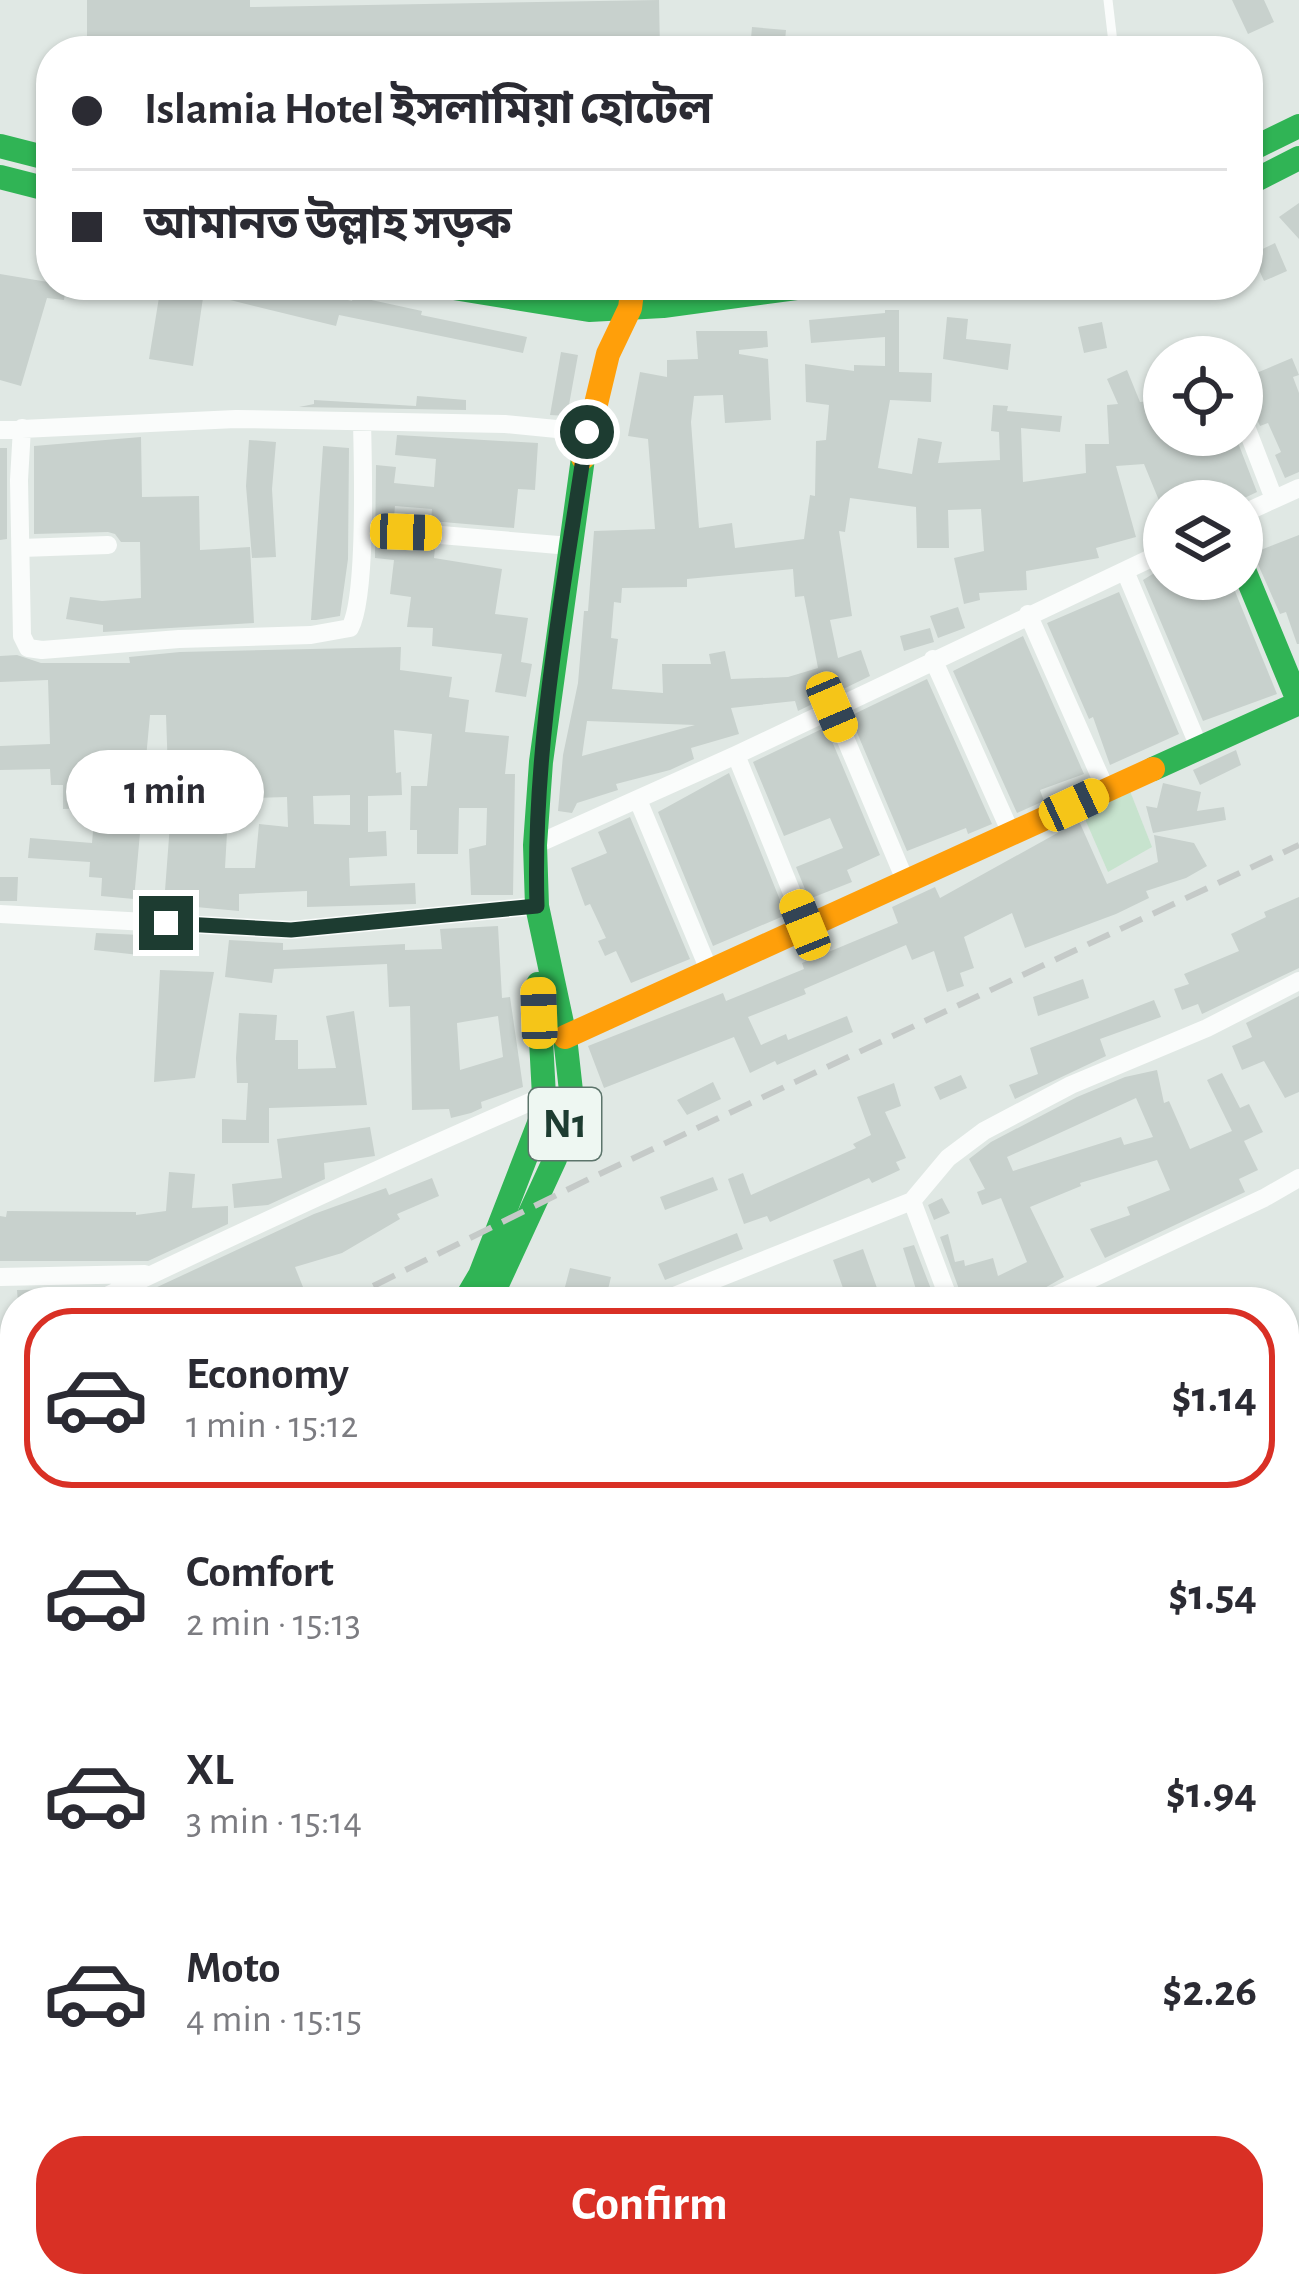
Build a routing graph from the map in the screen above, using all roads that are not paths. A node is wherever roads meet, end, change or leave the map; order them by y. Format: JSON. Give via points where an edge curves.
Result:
{"nodes":[{"id":1,"x":1108,"y":0,"type":"edge"},
{"id":2,"x":1112,"y":36,"type":"edge"},
{"id":3,"x":1294,"y":128,"type":"edge"},
{"id":4,"x":1263,"y":144,"type":"edge"},
{"id":5,"x":0,"y":146,"type":"edge"},
{"id":6,"x":36,"y":155,"type":"edge"},
{"id":7,"x":1296,"y":165,"type":"edge"},
{"id":8,"x":0,"y":177,"type":"edge"},
{"id":9,"x":1263,"y":178,"type":"edge"},
{"id":10,"x":36,"y":186,"type":"edge"},
{"id":11,"x":515,"y":300,"type":"edge"},
{"id":12,"x":612,"y":300,"type":"edge"},
{"id":13,"x":631,"y":300,"type":"edge"},
{"id":14,"x":362,"y":422,"type":"junction"},
{"id":15,"x":22,"y":428,"type":"junction"},
{"id":16,"x":0,"y":430,"type":"edge"},
{"id":17,"x":587,"y":432,"type":"junction"},
{"id":18,"x":1257,"y":456,"type":"edge"},
{"id":19,"x":1299,"y":488,"type":"edge"},
{"id":20,"x":1274,"y":499,"type":"junction"},
{"id":21,"x":1263,"y":504,"type":"edge"},
{"id":22,"x":406,"y":532,"type":"dead end"},
{"id":23,"x":108,"y":545,"type":"dead end"},
{"id":24,"x":570,"y":546,"type":"junction"},
{"id":25,"x":21,"y":548,"type":"junction"},
{"id":26,"x":1143,"y":562,"type":"edge"},
{"id":27,"x":1125,"y":571,"type":"junction"},
{"id":28,"x":1256,"y":600,"type":"edge"},
{"id":29,"x":1028,"y":614,"type":"junction"},
{"id":30,"x":932,"y":659,"type":"junction"},
{"id":31,"x":832,"y":707,"type":"junction"},
{"id":32,"x":1199,"y":747,"type":"junction"},
{"id":33,"x":736,"y":755,"type":"junction"},
{"id":34,"x":1106,"y":790,"type":"junction"},
{"id":35,"x":638,"y":800,"type":"junction"},
{"id":36,"x":1011,"y":833,"type":"junction"},
{"id":37,"x":535,"y":845,"type":"junction"},
{"id":38,"x":905,"y":880,"type":"junction"},
{"id":39,"x":537,"y":906,"type":"junction"},
{"id":40,"x":0,"y":914,"type":"edge"},
{"id":41,"x":805,"y":925,"type":"junction"},
{"id":42,"x":543,"y":934,"type":"junction"},
{"id":43,"x":709,"y":970,"type":"junction"},
{"id":44,"x":1299,"y":981,"type":"edge"},
{"id":45,"x":565,"y":1036,"type":"junction"},
{"id":46,"x":544,"y":1096,"type":"junction"},
{"id":47,"x":1299,"y":1178,"type":"edge"},
{"id":48,"x":912,"y":1202,"type":"junction"},
{"id":49,"x":154,"y":1274,"type":"junction"},
{"id":50,"x":0,"y":1276,"type":"edge"},
{"id":51,"x":126,"y":1287,"type":"edge"},
{"id":52,"x":473,"y":1287,"type":"edge"},
{"id":53,"x":496,"y":1287,"type":"edge"},
{"id":54,"x":697,"y":1287,"type":"edge"},
{"id":55,"x":944,"y":1287,"type":"edge"},
{"id":56,"x":1086,"y":1287,"type":"edge"}],
"edges":[{"from":1,"to":2,"type":"lane"},
{"from":3,"to":4,"type":"main road"},
{"from":3,"to":7,"type":"main road"},
{"from":5,"to":6,"type":"main road"},
{"from":7,"to":9,"type":"main road"},
{"from":8,"to":10,"type":"main road"},
{"from":11,"to":12,"type":"main road","via":[[557,308]]},
{"from":13,"to":17,"type":"main road","number":"N1"},
{"from":14,"to":15,"type":"street"},
{"from":14,"to":17,"type":"street"},
{"from":14,"to":25,"type":"street","via":[[356,618],[344,631],[28,648]]},
{"from":15,"to":16,"type":"street"},
{"from":15,"to":25,"type":"street"},
{"from":17,"to":24,"type":"main road","number":"N1"},
{"from":18,"to":20,"type":"street"},
{"from":19,"to":20,"type":"street"},
{"from":20,"to":21,"type":"street"},
{"from":22,"to":24,"type":"street"},
{"from":23,"to":25,"type":"street"},
{"from":24,"to":37,"type":"main road","number":"N1"},
{"from":26,"to":27,"type":"street"},
{"from":27,"to":29,"type":"street"},
{"from":27,"to":32,"type":"street"},
{"from":28,"to":32,"type":"main road","via":[[1299,703]]},
{"from":29,"to":30,"type":"street"},
{"from":29,"to":34,"type":"street"},
{"from":30,"to":31,"type":"street"},
{"from":30,"to":36,"type":"street"},
{"from":31,"to":33,"type":"street"},
{"from":31,"to":38,"type":"street"},
{"from":32,"to":34,"type":"main road"},
{"from":33,"to":35,"type":"street"},
{"from":33,"to":41,"type":"street"},
{"from":34,"to":36,"type":"main road"},
{"from":35,"to":37,"type":"street"},
{"from":35,"to":43,"type":"street"},
{"from":36,"to":38,"type":"main road"},
{"from":37,"to":39,"type":"main road","number":"N1"},
{"from":38,"to":41,"type":"main road"},
{"from":39,"to":40,"type":"street","via":[[291,930]]},
{"from":39,"to":42,"type":"main road","number":"N1"},
{"from":41,"to":43,"type":"main road"},
{"from":42,"to":45,"type":"main road","number":"N1"},
{"from":42,"to":46,"type":"main road","number":"N1"},
{"from":43,"to":45,"type":"main road"},
{"from":44,"to":48,"type":"street","via":[[984,1131],[948,1158]]},
{"from":45,"to":53,"type":"main road","number":"N1","via":[[571,1091],[562,1135]]},
{"from":46,"to":49,"type":"street"},
{"from":46,"to":52,"type":"main road","number":"N1"},
{"from":47,"to":56,"type":"street"},
{"from":48,"to":54,"type":"street"},
{"from":48,"to":55,"type":"street"},
{"from":49,"to":50,"type":"street"},
{"from":49,"to":51,"type":"street"}]}
